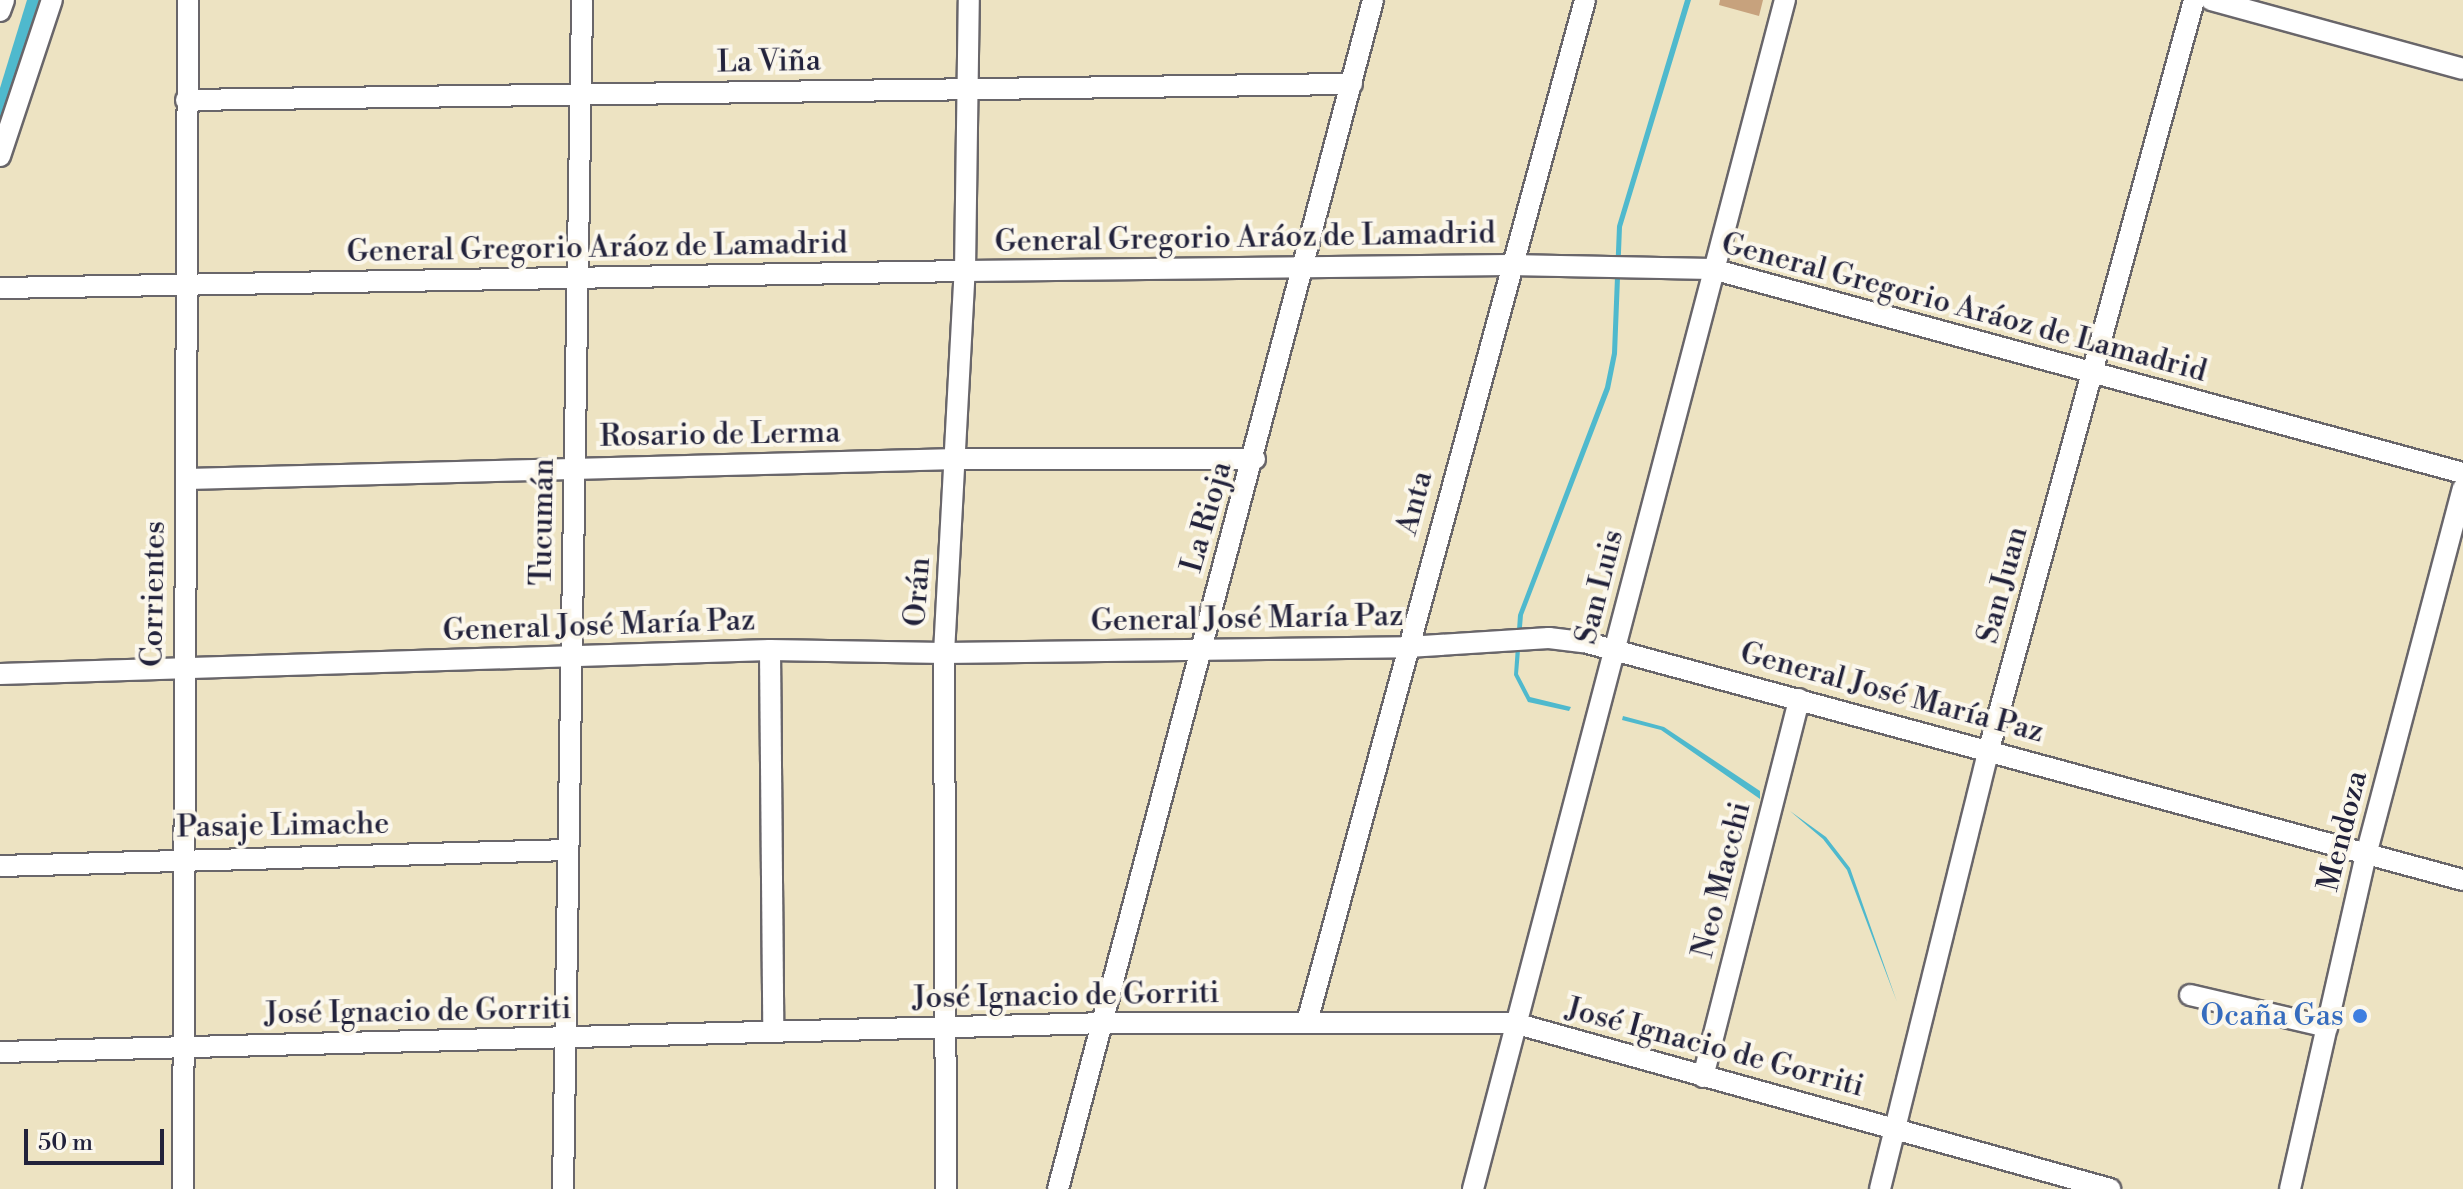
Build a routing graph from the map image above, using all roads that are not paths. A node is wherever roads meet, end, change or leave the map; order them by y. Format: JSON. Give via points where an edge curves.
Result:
{"nodes":[{"id":1,"x":4,"y":0,"type":"edge"},
{"id":2,"x":52,"y":0,"type":"edge"},
{"id":3,"x":188,"y":0,"type":"edge"},
{"id":4,"x":582,"y":0,"type":"edge"},
{"id":5,"x":969,"y":0,"type":"edge"},
{"id":6,"x":1373,"y":0,"type":"edge"},
{"id":7,"x":1585,"y":0,"type":"edge"},
{"id":8,"x":1785,"y":0,"type":"edge"},
{"id":9,"x":2194,"y":0,"type":"edge"},
{"id":10,"x":2211,"y":0,"type":"edge"},
{"id":11,"x":0,"y":11,"type":"edge"},
{"id":12,"x":2463,"y":69,"type":"edge"},
{"id":13,"x":1352,"y":84,"type":"junction"},
{"id":14,"x":969,"y":88,"type":"junction"},
{"id":15,"x":580,"y":95,"type":"junction"},
{"id":16,"x":186,"y":100,"type":"junction"},
{"id":17,"x":0,"y":156,"type":"edge"},
{"id":18,"x":1509,"y":265,"type":"junction"},
{"id":19,"x":1305,"y":269,"type":"junction"},
{"id":20,"x":1712,"y":269,"type":"junction"},
{"id":21,"x":965,"y":271,"type":"junction"},
{"id":22,"x":575,"y":276,"type":"junction"},
{"id":23,"x":187,"y":287,"type":"junction"},
{"id":24,"x":0,"y":288,"type":"edge"},
{"id":25,"x":2092,"y":373,"type":"junction"},
{"id":26,"x":958,"y":459,"type":"junction"},
{"id":27,"x":1255,"y":459,"type":"junction"},
{"id":28,"x":573,"y":468,"type":"junction"},
{"id":29,"x":2463,"y":473,"type":"edge"},
{"id":30,"x":187,"y":479,"type":"junction"},
{"id":31,"x":2463,"y":489,"type":"edge"},
{"id":32,"x":1408,"y":647,"type":"junction"},
{"id":33,"x":1201,"y":649,"type":"junction"},
{"id":34,"x":770,"y":650,"type":"junction"},
{"id":35,"x":1615,"y":650,"type":"junction"},
{"id":36,"x":944,"y":653,"type":"junction"},
{"id":37,"x":571,"y":656,"type":"junction"},
{"id":38,"x":182,"y":670,"type":"junction"},
{"id":39,"x":0,"y":674,"type":"edge"},
{"id":40,"x":1799,"y":699,"type":"junction"},
{"id":41,"x":1989,"y":749,"type":"junction"},
{"id":42,"x":568,"y":850,"type":"junction"},
{"id":43,"x":2366,"y":855,"type":"junction"},
{"id":44,"x":182,"y":859,"type":"junction"},
{"id":45,"x":0,"y":866,"type":"edge"},
{"id":46,"x":2463,"y":880,"type":"edge"},
{"id":47,"x":2190,"y":995,"type":"dead end"},
{"id":48,"x":1307,"y":1022,"type":"junction"},
{"id":49,"x":1104,"y":1023,"type":"junction"},
{"id":50,"x":1514,"y":1023,"type":"junction"},
{"id":51,"x":2327,"y":1027,"type":"junction"},
{"id":52,"x":945,"y":1030,"type":"junction"},
{"id":53,"x":773,"y":1031,"type":"junction"},
{"id":54,"x":566,"y":1039,"type":"junction"},
{"id":55,"x":184,"y":1048,"type":"junction"},
{"id":56,"x":0,"y":1052,"type":"edge"},
{"id":57,"x":1703,"y":1077,"type":"junction"},
{"id":58,"x":1894,"y":1129,"type":"junction"},
{"id":59,"x":183,"y":1189,"type":"edge"},
{"id":60,"x":563,"y":1189,"type":"edge"},
{"id":61,"x":946,"y":1189,"type":"edge"},
{"id":62,"x":1058,"y":1189,"type":"edge"},
{"id":63,"x":1473,"y":1189,"type":"edge"},
{"id":64,"x":1880,"y":1189,"type":"edge"},
{"id":65,"x":2110,"y":1189,"type":"edge"},
{"id":66,"x":2290,"y":1189,"type":"edge"}],
"edges":[{"from":1,"to":11,"type":"street"},
{"from":2,"to":17,"type":"street"},
{"from":3,"to":16,"type":"street","name":"Corrientes"},
{"from":4,"to":15,"type":"street","name":"Tucumán"},
{"from":5,"to":14,"type":"street","name":"Orán"},
{"from":6,"to":13,"type":"street","name":"La Rioja"},
{"from":7,"to":18,"type":"street","name":"Anta"},
{"from":8,"to":20,"type":"street","name":"San Luis"},
{"from":9,"to":25,"type":"street","name":"San Juan"},
{"from":10,"to":12,"type":"street"},
{"from":13,"to":14,"type":"street","name":"La Viña"},
{"from":13,"to":19,"type":"street","name":"La Rioja"},
{"from":14,"to":15,"type":"street","name":"La Viña"},
{"from":14,"to":21,"type":"street","name":"Orán"},
{"from":15,"to":16,"type":"street","name":"La Viña"},
{"from":15,"to":22,"type":"street","name":"Tucumán"},
{"from":16,"to":23,"type":"street","name":"Corrientes"},
{"from":18,"to":19,"type":"street","name":"General Gregorio Aráoz de Lamadrid"},
{"from":18,"to":20,"type":"street","name":"General Gregorio Aráoz de Lamadrid"},
{"from":18,"to":32,"type":"street","name":"Anta"},
{"from":19,"to":21,"type":"street","name":"General Gregorio Aráoz de Lamadrid"},
{"from":19,"to":27,"type":"street","name":"La Rioja"},
{"from":20,"to":25,"type":"street","name":"General Gregorio Aráoz de Lamadrid"},
{"from":20,"to":35,"type":"street","name":"San Luis"},
{"from":21,"to":22,"type":"street","name":"General Gregorio Aráoz de Lamadrid"},
{"from":21,"to":26,"type":"street","name":"Orán"},
{"from":22,"to":23,"type":"street","name":"General Gregorio Aráoz de Lamadrid"},
{"from":22,"to":28,"type":"street","name":"Tucumán"},
{"from":23,"to":24,"type":"street","name":"General Gregorio Aráoz de Lamadrid"},
{"from":23,"to":30,"type":"street","name":"Corrientes"},
{"from":25,"to":29,"type":"street","name":"General Gregorio Aráoz de Lamadrid"},
{"from":25,"to":41,"type":"street","name":"San Juan"},
{"from":26,"to":27,"type":"street","name":"Rosario de Lerma"},
{"from":26,"to":28,"type":"street","name":"Rosario de Lerma"},
{"from":26,"to":36,"type":"street","name":"Orán"},
{"from":27,"to":33,"type":"street","name":"La Rioja"},
{"from":28,"to":30,"type":"street","name":"Rosario de Lerma"},
{"from":28,"to":37,"type":"street","name":"Tucumán"},
{"from":30,"to":38,"type":"street","name":"Corrientes"},
{"from":31,"to":43,"type":"street","name":"Mendoza"},
{"from":32,"to":33,"type":"street","name":"General José María Paz"},
{"from":32,"to":35,"type":"street","name":"General José María Paz","via":[[1549,638]]},
{"from":32,"to":48,"type":"street","name":"Anta"},
{"from":33,"to":36,"type":"street","name":"General José María Paz"},
{"from":33,"to":49,"type":"street","name":"La Rioja"},
{"from":34,"to":36,"type":"street","name":"General José María Paz"},
{"from":34,"to":37,"type":"street","name":"General José María Paz"},
{"from":34,"to":53,"type":"street"},
{"from":35,"to":40,"type":"street","name":"General José María Paz"},
{"from":35,"to":50,"type":"street","name":"San Luis"},
{"from":36,"to":52,"type":"street","name":"Orán"},
{"from":37,"to":38,"type":"street","name":"General José María Paz"},
{"from":37,"to":42,"type":"street","name":"Tucumán"},
{"from":38,"to":39,"type":"street","name":"General José María Paz"},
{"from":38,"to":44,"type":"street","name":"Corrientes"},
{"from":40,"to":41,"type":"street","name":"General José María Paz"},
{"from":40,"to":57,"type":"street","name":"Neo Macchi"},
{"from":41,"to":43,"type":"street","name":"General José María Paz"},
{"from":41,"to":58,"type":"street","name":"San Juan"},
{"from":42,"to":44,"type":"street","name":"Pasaje Limache"},
{"from":42,"to":54,"type":"street","name":"Tucumán"},
{"from":43,"to":46,"type":"street","name":"General José María Paz"},
{"from":43,"to":51,"type":"street","name":"Mendoza"},
{"from":44,"to":45,"type":"street","name":"Pasaje Limache"},
{"from":44,"to":55,"type":"street","name":"Corrientes"},
{"from":47,"to":51,"type":"street"},
{"from":48,"to":49,"type":"street","name":"José Ignacio de Gorriti"},
{"from":48,"to":50,"type":"street","name":"José Ignacio de Gorriti"},
{"from":49,"to":52,"type":"street","name":"José Ignacio de Gorriti"},
{"from":49,"to":62,"type":"street","name":"La Rioja"},
{"from":50,"to":57,"type":"street","name":"José Ignacio de Gorriti"},
{"from":50,"to":63,"type":"street","name":"San Luis"},
{"from":51,"to":66,"type":"street","name":"Mendoza"},
{"from":52,"to":53,"type":"street","name":"José Ignacio de Gorriti"},
{"from":52,"to":61,"type":"street","name":"Orán"},
{"from":53,"to":54,"type":"street","name":"José Ignacio de Gorriti"},
{"from":54,"to":55,"type":"street","name":"José Ignacio de Gorriti"},
{"from":54,"to":60,"type":"street","name":"Tucumán"},
{"from":55,"to":56,"type":"street","name":"José Ignacio de Gorriti"},
{"from":55,"to":59,"type":"street","name":"Corrientes"},
{"from":57,"to":58,"type":"street","name":"José Ignacio de Gorriti"},
{"from":58,"to":64,"type":"street","name":"San Juan"},
{"from":58,"to":65,"type":"street","name":"José Ignacio de Gorriti"}]}
